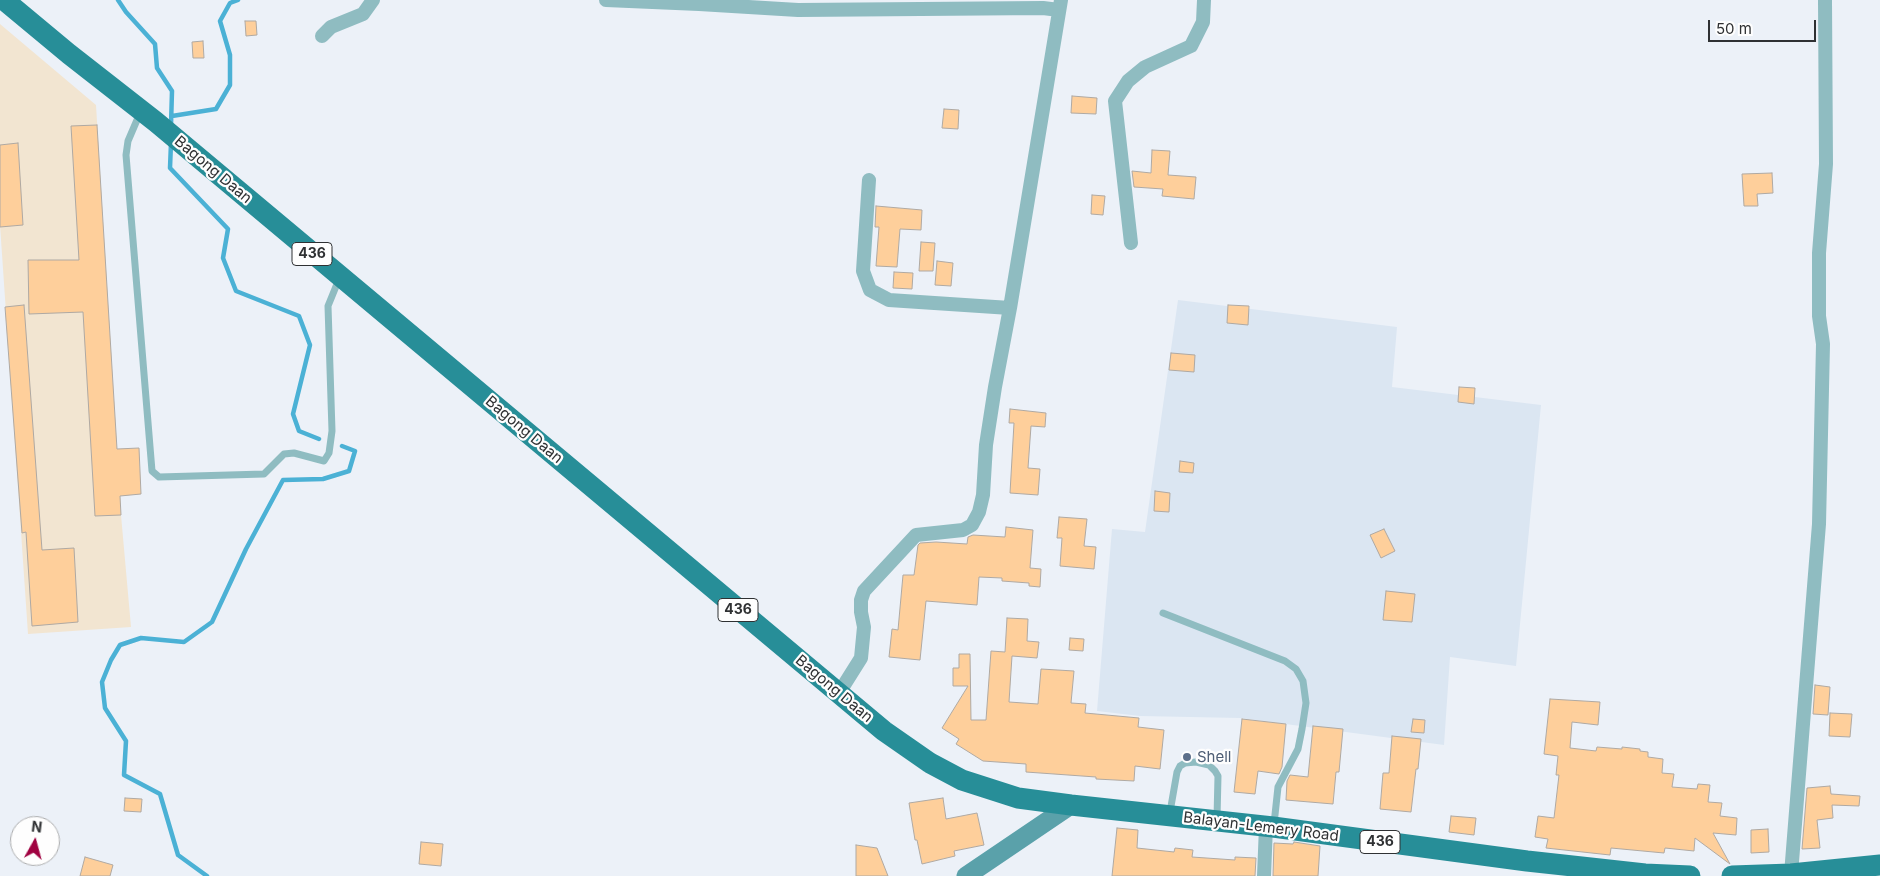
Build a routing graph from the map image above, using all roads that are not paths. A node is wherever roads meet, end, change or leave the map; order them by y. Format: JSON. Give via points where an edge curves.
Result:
{"nodes":[{"id":1,"x":4,"y":0,"type":"edge"},
{"id":2,"x":373,"y":0,"type":"edge"},
{"id":3,"x":606,"y":0,"type":"edge"},
{"id":4,"x":1204,"y":0,"type":"edge"},
{"id":5,"x":1825,"y":0,"type":"edge"},
{"id":6,"x":899,"y":4,"type":"edge"},
{"id":7,"x":1060,"y":5,"type":"edge"},
{"id":8,"x":322,"y":36,"type":"dead end"},
{"id":9,"x":148,"y":116,"type":"junction"},
{"id":10,"x":869,"y":180,"type":"dead end"},
{"id":11,"x":1131,"y":243,"type":"dead end"},
{"id":12,"x":340,"y":277,"type":"junction"},
{"id":13,"x":1010,"y":308,"type":"junction"},
{"id":14,"x":1163,"y":613,"type":"dead end"},
{"id":15,"x":839,"y":693,"type":"junction"},
{"id":16,"x":1071,"y":805,"type":"junction"},
{"id":17,"x":1170,"y":815,"type":"junction"},
{"id":18,"x":1217,"y":820,"type":"junction"},
{"id":19,"x":1270,"y":826,"type":"junction"},
{"id":20,"x":1526,"y":869,"type":"edge"},
{"id":21,"x":1869,"y":869,"type":"edge"},
{"id":22,"x":1792,"y":874,"type":"junction"},
{"id":23,"x":1645,"y":875,"type":"edge"},
{"id":24,"x":966,"y":876,"type":"edge"},
{"id":25,"x":1264,"y":876,"type":"edge"},
{"id":26,"x":1690,"y":876,"type":"edge"},
{"id":27,"x":1732,"y":876,"type":"edge"}],
"edges":[{"from":1,"to":9,"type":"main road","name":"Bagong Daan","number":"436"},
{"from":2,"to":8,"type":"street","via":[[363,14],[331,27]]},
{"from":3,"to":6,"type":"street","via":[[798,10]]},
{"from":4,"to":11,"type":"street","via":[[1204,22],[1191,46],[1145,67],[1128,81],[1115,101]]},
{"from":5,"to":22,"type":"street","via":[[1826,164],[1819,253],[1819,316],[1823,344],[1819,524]]},
{"from":6,"to":7,"type":"street","via":[[1044,8]]},
{"from":7,"to":13,"type":"street"},
{"from":9,"to":12,"type":"main road","name":"Bagong Daan","number":"436"},
{"from":9,"to":12,"type":"lane","via":[[128,141],[126,155],[152,471],[159,477],[264,474],[284,454],[294,453],[324,461],[329,454],[332,431],[328,306]]},
{"from":10,"to":13,"type":"street","via":[[863,271],[870,290],[889,300]]},
{"from":12,"to":15,"type":"main road","name":"Bagong Daan","number":"436"},
{"from":13,"to":15,"type":"street","via":[[986,445],[979,512],[972,525],[963,530],[916,534],[864,591],[861,600],[864,627],[861,658]]},
{"from":14,"to":19,"type":"lane","via":[[1285,661],[1296,669],[1303,681],[1306,703],[1298,749],[1278,787]]},
{"from":15,"to":16,"type":"main road","name":"Bagong Daan","number":"436","via":[[899,742],[962,780],[1018,798]]},
{"from":16,"to":17,"type":"main road","name":"Balayan-Lemery Road","number":"436"},
{"from":16,"to":24,"type":"main road"},
{"from":17,"to":18,"type":"main road","name":"Balayan-Lemery Road","number":"436"},
{"from":17,"to":18,"type":"lane","via":[[1177,772],[1180,766],[1196,762],[1208,765],[1218,776]]},
{"from":18,"to":19,"type":"main road","name":"Balayan-Lemery Road","number":"436"},
{"from":19,"to":20,"type":"main road","name":"Balayan-Lemery Road","number":"436"},
{"from":19,"to":25,"type":"street"},
{"from":20,"to":23,"type":"main road","name":"Balayan-Lemery Road","number":"436"},
{"from":21,"to":22,"type":"main road"},
{"from":22,"to":27,"type":"main road"},
{"from":23,"to":26,"type":"main road","name":"Balayan-Lemery Road","number":"436"}]}
